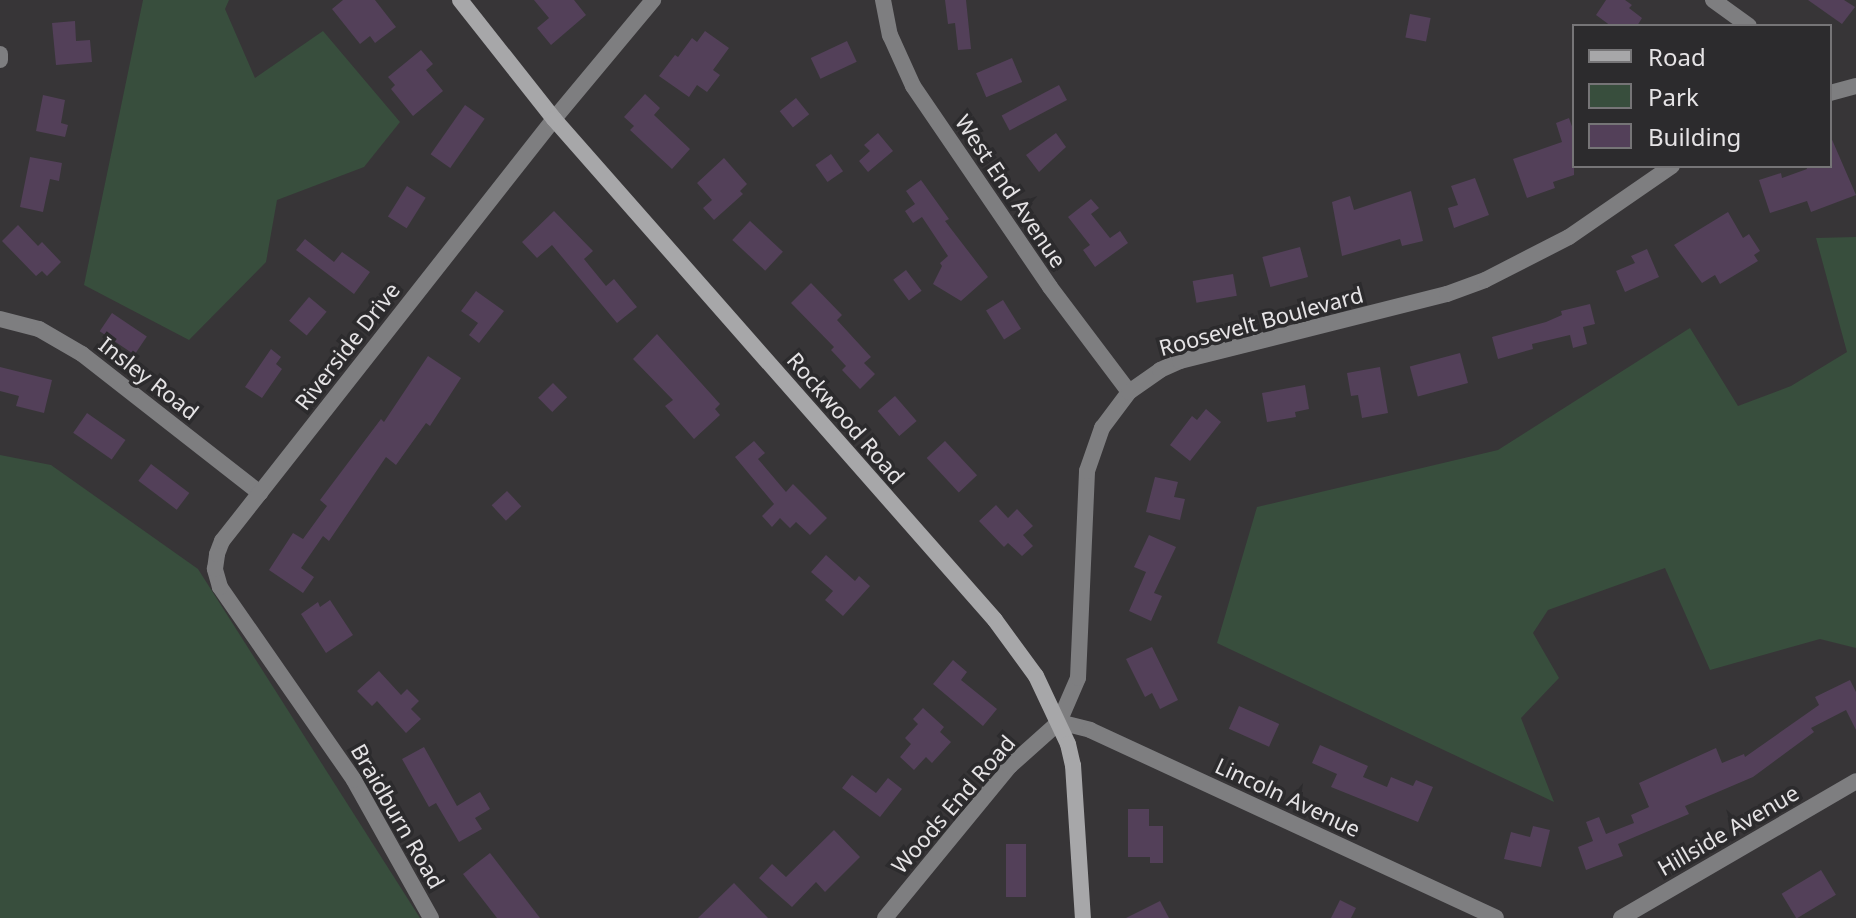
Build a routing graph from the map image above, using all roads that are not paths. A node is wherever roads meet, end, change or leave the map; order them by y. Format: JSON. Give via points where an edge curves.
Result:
{"nodes":[{"id":1,"x":460,"y":0,"type":"edge"},
{"id":2,"x":653,"y":0,"type":"edge"},
{"id":3,"x":883,"y":0,"type":"edge"},
{"id":4,"x":1713,"y":0,"type":"edge"},
{"id":5,"x":1746,"y":24,"type":"edge"},
{"id":6,"x":0,"y":54,"type":"edge"},
{"id":7,"x":0,"y":60,"type":"edge"},
{"id":8,"x":554,"y":119,"type":"junction"},
{"id":9,"x":1669,"y":168,"type":"edge"},
{"id":10,"x":0,"y":319,"type":"edge"},
{"id":11,"x":1129,"y":392,"type":"junction"},
{"id":12,"x":260,"y":493,"type":"junction"},
{"id":13,"x":1059,"y":722,"type":"junction"},
{"id":14,"x":326,"y":737,"type":"joint"},
{"id":15,"x":1856,"y":781,"type":"edge"},
{"id":16,"x":431,"y":918,"type":"edge"},
{"id":17,"x":885,"y":918,"type":"edge"},
{"id":18,"x":1083,"y":918,"type":"edge"},
{"id":19,"x":1496,"y":918,"type":"edge"},
{"id":20,"x":1621,"y":918,"type":"edge"}],
"edges":[{"from":1,"to":8,"type":"street","name":"Rockwood Road"},
{"from":2,"to":8,"type":"street","name":"Riverside Drive"},
{"from":3,"to":11,"type":"street","name":"West End Avenue","via":[[890,35],[913,86]]},
{"from":4,"to":5,"type":"street"},
{"from":6,"to":7,"type":"street"},
{"from":8,"to":12,"type":"street","name":"Riverside Drive"},
{"from":8,"to":13,"type":"street","name":"Rockwood Road","via":[[995,620],[1036,676]]},
{"from":9,"to":11,"type":"street","name":"Roosevelt Boulevard","via":[[1569,237],[1485,280],[1180,361]]},
{"from":10,"to":12,"type":"street","name":"Insley Road","via":[[39,329],[82,354]]},
{"from":11,"to":13,"type":"street","name":"Roosevelt Boulevard","via":[[1102,428],[1087,471],[1078,678]]},
{"from":12,"to":14,"type":"street","name":"Riverside Drive","via":[[222,541],[215,569],[218,583]]},
{"from":13,"to":17,"type":"street","name":"Woods End Road","via":[[1010,766]]},
{"from":13,"to":18,"type":"street","name":"Rockwood Road","via":[[1073,765]]},
{"from":13,"to":19,"type":"street","name":"Lincoln Avenue","via":[[1090,730]]},
{"from":14,"to":16,"type":"street","name":"Braidburn Road"},
{"from":15,"to":20,"type":"street","name":"Hillside Avenue"}]}
